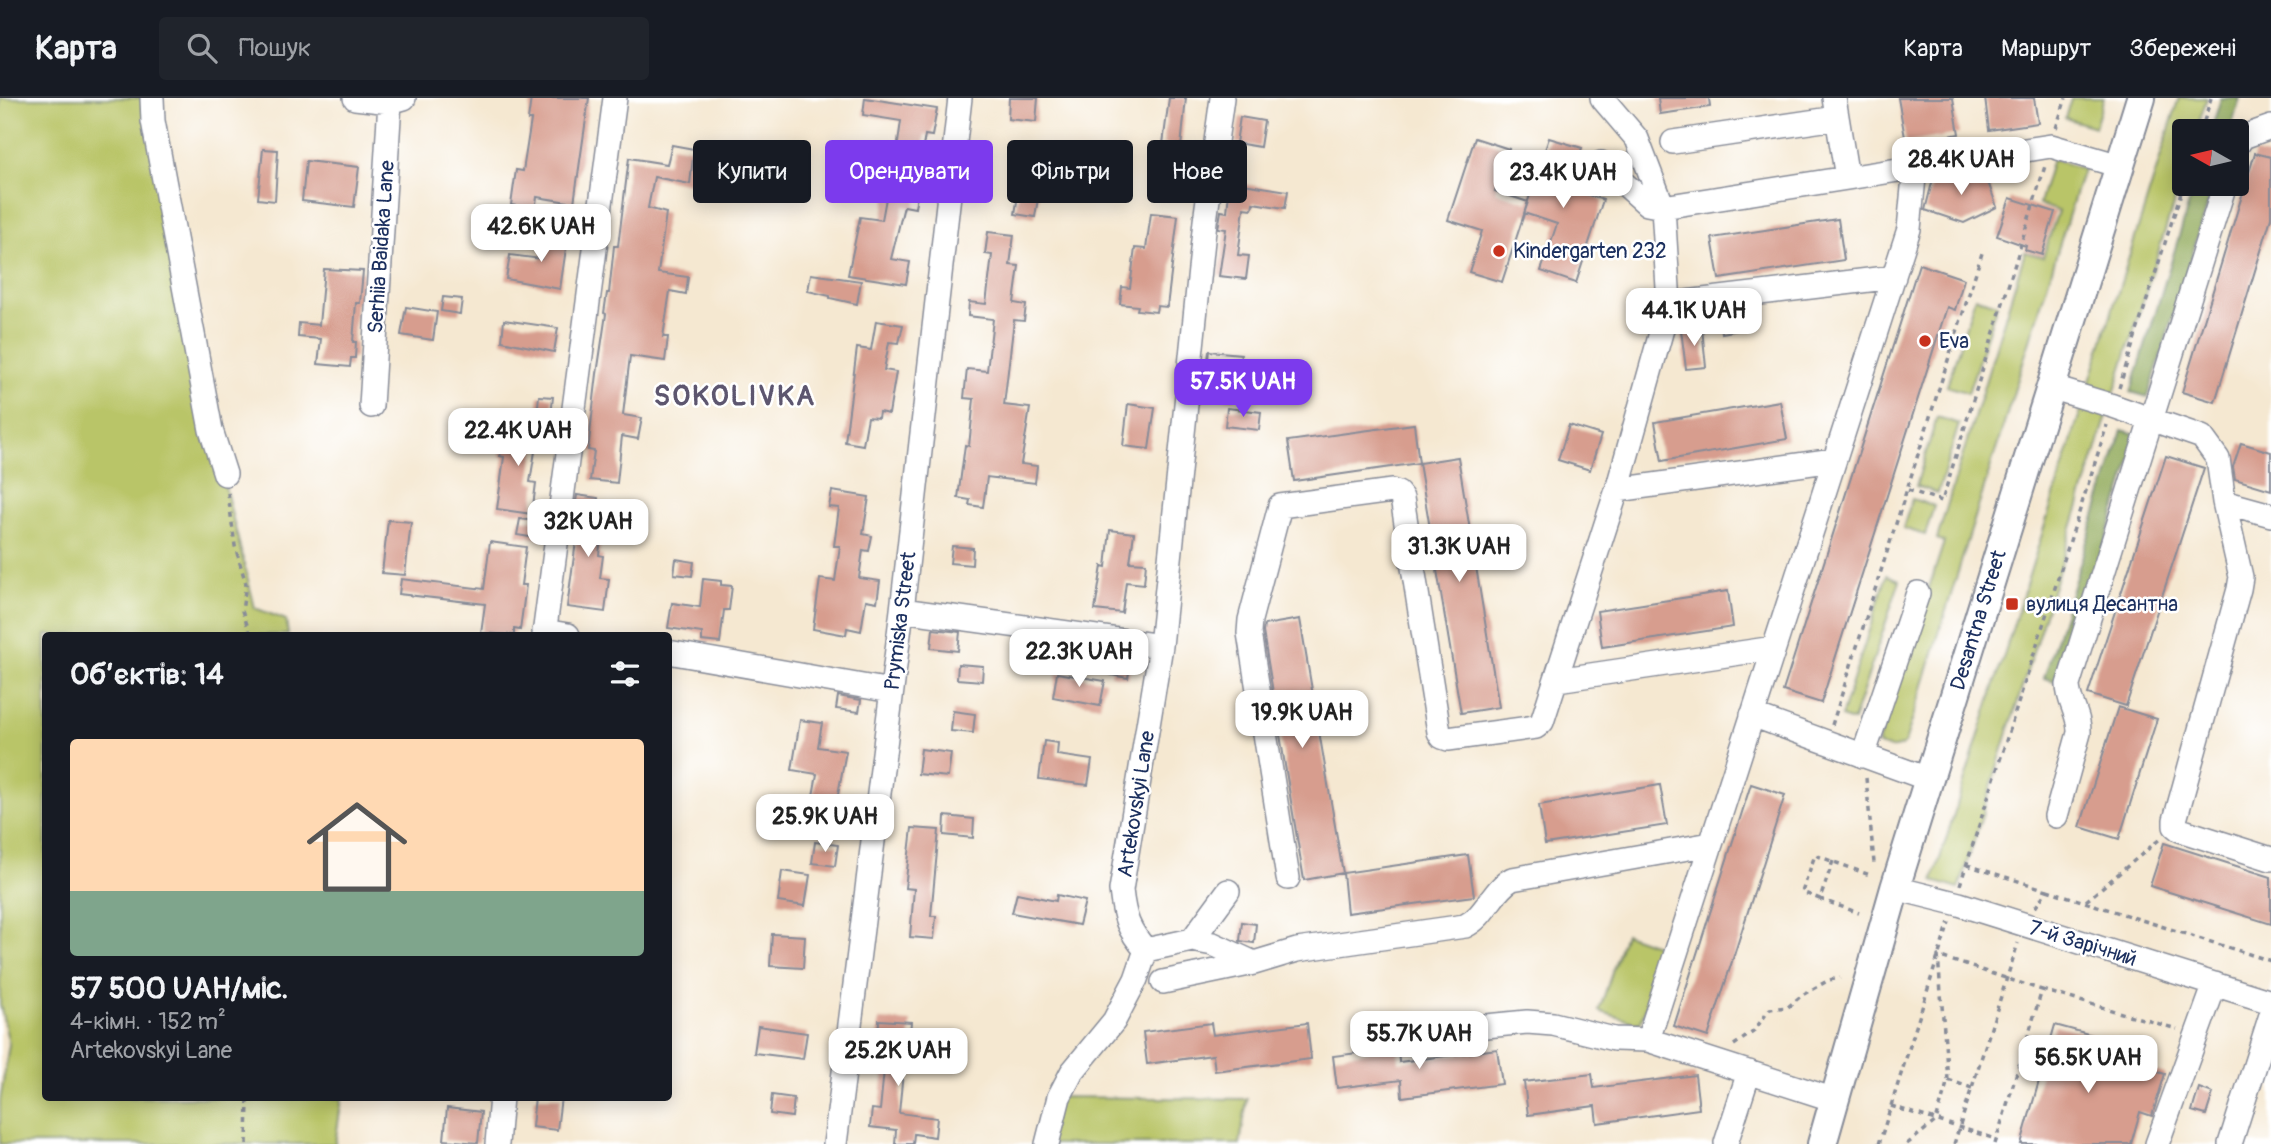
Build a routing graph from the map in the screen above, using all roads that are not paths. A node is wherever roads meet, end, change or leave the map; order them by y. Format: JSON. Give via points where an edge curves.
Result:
{"nodes":[{"id":1,"x":152,"y":98,"type":"edge"},
{"id":2,"x":355,"y":98,"type":"edge"},
{"id":3,"x":615,"y":98,"type":"edge"},
{"id":4,"x":960,"y":98,"type":"edge"},
{"id":5,"x":1222,"y":98,"type":"edge"},
{"id":6,"x":1602,"y":98,"type":"edge"},
{"id":7,"x":2141,"y":98,"type":"edge"},
{"id":8,"x":397,"y":100,"type":"edge"},
{"id":9,"x":1836,"y":108,"type":"edge"},
{"id":10,"x":2271,"y":127,"type":"edge"},
{"id":11,"x":2249,"y":135,"type":"edge"},
{"id":12,"x":1673,"y":142,"type":"dead end"},
{"id":13,"x":1601,"y":163,"type":"dead end"},
{"id":14,"x":2119,"y":166,"type":"junction"},
{"id":15,"x":1915,"y":167,"type":"junction"},
{"id":16,"x":1847,"y":178,"type":"junction"},
{"id":17,"x":2221,"y":196,"type":"edge"},
{"id":18,"x":1663,"y":207,"type":"junction"},
{"id":19,"x":1894,"y":277,"type":"junction"},
{"id":20,"x":1669,"y":304,"type":"junction"},
{"id":21,"x":2050,"y":387,"type":"junction"},
{"id":22,"x":371,"y":406,"type":"dead end"},
{"id":23,"x":2150,"y":418,"type":"junction"},
{"id":24,"x":1834,"y":460,"type":"junction"},
{"id":25,"x":225,"y":474,"type":"road end"},
{"id":26,"x":1617,"y":490,"type":"junction"},
{"id":27,"x":2224,"y":502,"type":"junction"},
{"id":28,"x":2271,"y":516,"type":"edge"},
{"id":29,"x":1918,"y":593,"type":"dead end"},
{"id":30,"x":902,"y":610,"type":"junction"},
{"id":31,"x":544,"y":632,"type":"edge"},
{"id":32,"x":1161,"y":646,"type":"junction"},
{"id":33,"x":1774,"y":649,"type":"junction"},
{"id":34,"x":672,"y":654,"type":"edge"},
{"id":35,"x":1556,"y":680,"type":"junction"},
{"id":36,"x":891,"y":691,"type":"junction"},
{"id":37,"x":1752,"y":715,"type":"junction"},
{"id":38,"x":1863,"y":756,"type":"junction"},
{"id":39,"x":1928,"y":779,"type":"junction"},
{"id":40,"x":2056,"y":816,"type":"dead end"},
{"id":41,"x":1710,"y":844,"type":"junction"},
{"id":42,"x":2271,"y":859,"type":"edge"},
{"id":43,"x":1288,"y":878,"type":"dead end"},
{"id":44,"x":1895,"y":888,"type":"junction"},
{"id":45,"x":1228,"y":891,"type":"dead end"},
{"id":46,"x":1192,"y":940,"type":"junction"},
{"id":47,"x":1146,"y":950,"type":"junction"},
{"id":48,"x":1254,"y":963,"type":"junction"},
{"id":49,"x":1163,"y":982,"type":"dead end"},
{"id":50,"x":2215,"y":984,"type":"junction"},
{"id":51,"x":2271,"y":1002,"type":"edge"},
{"id":52,"x":2271,"y":1015,"type":"edge"},
{"id":53,"x":1414,"y":1033,"type":"dead end"},
{"id":54,"x":1648,"y":1040,"type":"junction"},
{"id":55,"x":1749,"y":1072,"type":"junction"},
{"id":56,"x":1835,"y":1100,"type":"junction"},
{"id":57,"x":501,"y":1101,"type":"edge"},
{"id":58,"x":1726,"y":1143,"type":"edge"},
{"id":59,"x":497,"y":1144,"type":"edge"},
{"id":60,"x":835,"y":1144,"type":"edge"},
{"id":61,"x":1047,"y":1144,"type":"edge"},
{"id":62,"x":1822,"y":1144,"type":"edge"},
{"id":63,"x":2157,"y":1144,"type":"edge"},
{"id":64,"x":2230,"y":1144,"type":"edge"}],
"edges":[{"from":1,"to":25,"type":"street","via":[[211,429]]},
{"from":2,"to":8,"type":"street"},
{"from":3,"to":31,"type":"street"},
{"from":4,"to":30,"type":"street","name":"Prymiska Street"},
{"from":5,"to":32,"type":"street","name":"Artekovskyi Lane"},
{"from":6,"to":18,"type":"street","via":[[1637,139]]},
{"from":7,"to":14,"type":"main road","name":"Desantna Street"},
{"from":8,"to":22,"type":"street","name":"Serhiia Baidaka Lane"},
{"from":9,"to":12,"type":"street"},
{"from":9,"to":16,"type":"street"},
{"from":10,"to":11,"type":"street"},
{"from":13,"to":18,"type":"street","via":[[1647,204]]},
{"from":14,"to":15,"type":"street","via":[[2051,146]]},
{"from":14,"to":21,"type":"main road","name":"Desantna Street"},
{"from":15,"to":16,"type":"street"},
{"from":15,"to":19,"type":"street","via":[[1909,229]]},
{"from":16,"to":18,"type":"street"},
{"from":17,"to":23,"type":"street"},
{"from":18,"to":20,"type":"street"},
{"from":19,"to":20,"type":"street"},
{"from":19,"to":24,"type":"street"},
{"from":20,"to":26,"type":"street"},
{"from":21,"to":23,"type":"street"},
{"from":21,"to":39,"type":"main road","name":"Desantna Street"},
{"from":23,"to":27,"type":"street","via":[[2202,437],[2218,460]]},
{"from":23,"to":40,"type":"street","via":[[2068,685],[2079,733]]},
{"from":24,"to":26,"type":"street"},
{"from":24,"to":33,"type":"street"},
{"from":26,"to":35,"type":"street"},
{"from":27,"to":28,"type":"street"},
{"from":27,"to":42,"type":"street","via":[[2241,576],[2175,826]]},
{"from":29,"to":38,"type":"street"},
{"from":30,"to":32,"type":"street"},
{"from":30,"to":36,"type":"street","name":"Prymiska Street"},
{"from":32,"to":47,"type":"street","name":"Artekovskyi Lane","via":[[1121,890],[1124,914]]},
{"from":33,"to":35,"type":"street"},
{"from":33,"to":37,"type":"street"},
{"from":34,"to":36,"type":"street"},
{"from":35,"to":43,"type":"street","via":[[1542,722],[1536,727],[1442,737],[1402,498],[1392,491],[1280,506],[1249,633]]},
{"from":36,"to":60,"type":"street","name":"Prymiska Street"},
{"from":37,"to":38,"type":"street"},
{"from":37,"to":41,"type":"street"},
{"from":38,"to":39,"type":"street"},
{"from":39,"to":44,"type":"main road","name":"Desantna Street"},
{"from":41,"to":48,"type":"street","via":[[1512,880],[1500,886],[1465,926],[1297,950]]},
{"from":41,"to":54,"type":"street"},
{"from":44,"to":50,"type":"street","name":"7-й Зарічний"},
{"from":44,"to":56,"type":"main road","name":"Desantna Street"},
{"from":45,"to":46,"type":"street"},
{"from":46,"to":47,"type":"street"},
{"from":46,"to":48,"type":"street","via":[[1213,944]]},
{"from":47,"to":61,"type":"street","via":[[1114,1021],[1072,1072],[1059,1097]]},
{"from":48,"to":49,"type":"street"},
{"from":50,"to":51,"type":"street","name":"7-й Зарічний"},
{"from":50,"to":63,"type":"street"},
{"from":52,"to":64,"type":"street"},
{"from":53,"to":54,"type":"street","via":[[1527,1022],[1614,1039]]},
{"from":54,"to":55,"type":"street"},
{"from":55,"to":56,"type":"street"},
{"from":55,"to":58,"type":"street"},
{"from":56,"to":62,"type":"main road","name":"Desantna Street"},
{"from":57,"to":59,"type":"street"}]}
